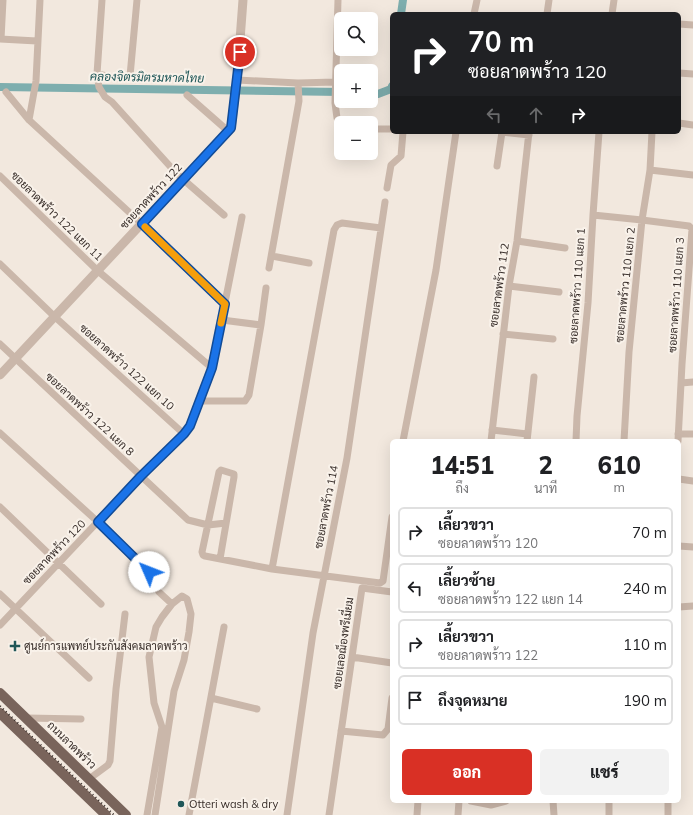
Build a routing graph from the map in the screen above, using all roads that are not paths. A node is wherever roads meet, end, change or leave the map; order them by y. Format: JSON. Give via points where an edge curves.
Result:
{"nodes":[{"id":1,"x":4,"y":0,"type":"edge"},
{"id":2,"x":40,"y":0,"type":"edge"},
{"id":3,"x":102,"y":0,"type":"edge"},
{"id":4,"x":137,"y":0,"type":"edge"},
{"id":5,"x":243,"y":0,"type":"edge"},
{"id":6,"x":338,"y":0,"type":"edge"},
{"id":7,"x":476,"y":0,"type":"edge"},
{"id":8,"x":549,"y":0,"type":"edge"},
{"id":9,"x":614,"y":0,"type":"edge"},
{"id":10,"x":474,"y":12,"type":"edge"},
{"id":11,"x":547,"y":12,"type":"edge"},
{"id":12,"x":612,"y":12,"type":"edge"},
{"id":13,"x":681,"y":24,"type":"edge"},
{"id":14,"x":693,"y":25,"type":"edge"},
{"id":15,"x":0,"y":39,"type":"edge"},
{"id":16,"x":37,"y":41,"type":"junction"},
{"id":17,"x":336,"y":64,"type":"edge"},
{"id":18,"x":681,"y":73,"type":"edge"},
{"id":19,"x":97,"y":74,"type":"junction"},
{"id":20,"x":693,"y":74,"type":"edge"},
{"id":21,"x":237,"y":84,"type":"junction"},
{"id":22,"x":298,"y":85,"type":"junction"},
{"id":23,"x":334,"y":85,"type":"edge"},
{"id":24,"x":6,"y":92,"type":"dead end"},
{"id":25,"x":187,"y":95,"type":"dead end"},
{"id":26,"x":30,"y":120,"type":"junction"},
{"id":27,"x":681,"y":123,"type":"edge"},
{"id":28,"x":693,"y":125,"type":"edge"},
{"id":29,"x":378,"y":129,"type":"edge"},
{"id":30,"x":390,"y":129,"type":"edge"},
{"id":31,"x":228,"y":132,"type":"junction"},
{"id":32,"x":403,"y":134,"type":"edge"},
{"id":33,"x":456,"y":134,"type":"edge"},
{"id":34,"x":502,"y":134,"type":"edge"},
{"id":35,"x":529,"y":134,"type":"edge"},
{"id":36,"x":599,"y":134,"type":"edge"},
{"id":37,"x":652,"y":134,"type":"edge"},
{"id":38,"x":497,"y":166,"type":"dead end"},
{"id":39,"x":650,"y":170,"type":"junction"},
{"id":40,"x":693,"y":175,"type":"edge"},
{"id":41,"x":0,"y":176,"type":"edge"},
{"id":42,"x":183,"y":179,"type":"junction"},
{"id":43,"x":386,"y":188,"type":"dead end"},
{"id":44,"x":385,"y":202,"type":"dead end"},
{"id":45,"x":224,"y":215,"type":"dead end"},
{"id":46,"x":592,"y":215,"type":"junction"},
{"id":47,"x":242,"y":217,"type":"dead end"},
{"id":48,"x":642,"y":220,"type":"junction"},
{"id":49,"x":142,"y":224,"type":"junction"},
{"id":50,"x":381,"y":228,"type":"junction"},
{"id":51,"x":693,"y":233,"type":"edge"},
{"id":52,"x":517,"y":241,"type":"junction"},
{"id":53,"x":566,"y":248,"type":"dead end"},
{"id":54,"x":272,"y":256,"type":"junction"},
{"id":55,"x":309,"y":263,"type":"dead end"},
{"id":56,"x":0,"y":264,"type":"edge"},
{"id":57,"x":269,"y":268,"type":"dead end"},
{"id":58,"x":691,"y":269,"type":"edge"},
{"id":59,"x":98,"y":271,"type":"junction"},
{"id":60,"x":509,"y":286,"type":"junction"},
{"id":61,"x":266,"y":288,"type":"dead end"},
{"id":62,"x":559,"y":292,"type":"dead end"},
{"id":63,"x":225,"y":304,"type":"junction"},
{"id":64,"x":55,"y":317,"type":"junction"},
{"id":65,"x":222,"y":320,"type":"junction"},
{"id":66,"x":261,"y":325,"type":"junction"},
{"id":67,"x":503,"y":334,"type":"junction"},
{"id":68,"x":553,"y":339,"type":"dead end"},
{"id":69,"x":0,"y":344,"type":"edge"},
{"id":70,"x":16,"y":358,"type":"junction"},
{"id":71,"x":212,"y":368,"type":"junction"},
{"id":72,"x":0,"y":375,"type":"edge"},
{"id":73,"x":534,"y":377,"type":"dead end"},
{"id":74,"x":693,"y":382,"type":"edge"},
{"id":75,"x":681,"y":383,"type":"junction"},
{"id":76,"x":199,"y":401,"type":"junction"},
{"id":77,"x":492,"y":430,"type":"junction"},
{"id":78,"x":0,"y":433,"type":"edge"},
{"id":79,"x":184,"y":434,"type":"junction"},
{"id":80,"x":693,"y":434,"type":"edge"},
{"id":81,"x":527,"y":437,"type":"edge"},
{"id":82,"x":678,"y":438,"type":"edge"},
{"id":83,"x":403,"y":439,"type":"edge"},
{"id":84,"x":491,"y":439,"type":"edge"},
{"id":85,"x":576,"y":439,"type":"edge"},
{"id":86,"x":624,"y":439,"type":"edge"},
{"id":87,"x":141,"y":476,"type":"junction"},
{"id":88,"x":681,"y":479,"type":"edge"},
{"id":89,"x":693,"y":481,"type":"edge"},
{"id":90,"x":0,"y":508,"type":"edge"},
{"id":91,"x":98,"y":522,"type":"junction"},
{"id":92,"x":226,"y":524,"type":"junction"},
{"id":93,"x":208,"y":525,"type":"junction"},
{"id":94,"x":390,"y":531,"type":"edge"},
{"id":95,"x":681,"y":546,"type":"edge"},
{"id":96,"x":693,"y":547,"type":"edge"},
{"id":97,"x":220,"y":559,"type":"junction"},
{"id":98,"x":59,"y":563,"type":"junction"},
{"id":99,"x":272,"y":569,"type":"junction"},
{"id":100,"x":149,"y":572,"type":"dead end"},
{"id":101,"x":324,"y":576,"type":"junction"},
{"id":102,"x":362,"y":585,"type":"junction"},
{"id":103,"x":159,"y":592,"type":"dead end"},
{"id":104,"x":390,"y":592,"type":"edge"},
{"id":105,"x":0,"y":594,"type":"edge"},
{"id":106,"x":101,"y":604,"type":"dead end"},
{"id":107,"x":172,"y":604,"type":"junction"},
{"id":108,"x":693,"y":606,"type":"edge"},
{"id":109,"x":681,"y":607,"type":"edge"},
{"id":110,"x":15,"y":608,"type":"junction"},
{"id":111,"x":126,"y":614,"type":"dead end"},
{"id":112,"x":0,"y":624,"type":"edge"},
{"id":113,"x":224,"y":627,"type":"dead end"},
{"id":114,"x":352,"y":657,"type":"junction"},
{"id":115,"x":390,"y":663,"type":"edge"},
{"id":116,"x":89,"y":678,"type":"dead end"},
{"id":117,"x":0,"y":693,"type":"edge"},
{"id":118,"x":211,"y":698,"type":"junction"},
{"id":119,"x":257,"y":709,"type":"dead end"},
{"id":120,"x":390,"y":711,"type":"edge"},
{"id":121,"x":0,"y":714,"type":"edge"},
{"id":122,"x":27,"y":718,"type":"junction"},
{"id":123,"x":82,"y":719,"type":"dead end"},
{"id":124,"x":341,"y":731,"type":"junction"},
{"id":125,"x":89,"y":779,"type":"junction"},
{"id":126,"x":418,"y":803,"type":"edge"},
{"id":127,"x":459,"y":803,"type":"edge"},
{"id":128,"x":481,"y":803,"type":"edge"},
{"id":129,"x":498,"y":803,"type":"edge"},
{"id":130,"x":554,"y":803,"type":"edge"},
{"id":131,"x":609,"y":803,"type":"edge"},
{"id":132,"x":668,"y":803,"type":"edge"},
{"id":133,"x":106,"y":815,"type":"edge"},
{"id":134,"x":126,"y":815,"type":"edge"},
{"id":135,"x":147,"y":815,"type":"edge"},
{"id":136,"x":155,"y":815,"type":"edge"},
{"id":137,"x":189,"y":815,"type":"edge"},
{"id":138,"x":286,"y":815,"type":"edge"},
{"id":139,"x":329,"y":815,"type":"edge"},
{"id":140,"x":417,"y":815,"type":"edge"},
{"id":141,"x":458,"y":815,"type":"edge"},
{"id":142,"x":554,"y":815,"type":"edge"},
{"id":143,"x":609,"y":815,"type":"edge"},
{"id":144,"x":668,"y":815,"type":"edge"}],
"edges":[{"from":1,"to":15,"type":"street"},
{"from":2,"to":16,"type":"street"},
{"from":3,"to":19,"type":"street"},
{"from":4,"to":19,"type":"street","via":[[130,76],[123,79]]},
{"from":5,"to":21,"type":"street","name":"ซอยลาดพร้าว 122"},
{"from":6,"to":17,"type":"street"},
{"from":7,"to":10,"type":"street"},
{"from":8,"to":11,"type":"street"},
{"from":9,"to":12,"type":"street"},
{"from":13,"to":14,"type":"street"},
{"from":15,"to":16,"type":"street"},
{"from":16,"to":26,"type":"street","via":[[36,81]]},
{"from":18,"to":20,"type":"street"},
{"from":19,"to":42,"type":"street","via":[[98,87],[105,97]]},
{"from":21,"to":22,"type":"street"},
{"from":21,"to":31,"type":"street","name":"ซอยลาดพร้าว 122","via":[[231,128]]},
{"from":22,"to":23,"type":"street"},
{"from":22,"to":54,"type":"street","via":[[299,101]]},
{"from":24,"to":26,"type":"street"},
{"from":25,"to":31,"type":"street"},
{"from":26,"to":49,"type":"street"},
{"from":27,"to":28,"type":"street"},
{"from":29,"to":30,"type":"street"},
{"from":31,"to":42,"type":"street","name":"ซอยลาดพร้าว 122"},
{"from":32,"to":43,"type":"street","via":[[401,156],[391,164]]},
{"from":33,"to":83,"type":"street","via":[[436,270]]},
{"from":34,"to":38,"type":"street"},
{"from":35,"to":52,"type":"street","name":"ซอยลาดพร้าว 112"},
{"from":36,"to":46,"type":"street","name":"ซอยลาดพร้าว 110 แยก 1"},
{"from":37,"to":39,"type":"street","name":"ซอยลาดพร้าว 110 แยก 2"},
{"from":39,"to":40,"type":"street"},
{"from":39,"to":48,"type":"street","name":"ซอยลาดพร้าว 110 แยก 2"},
{"from":41,"to":59,"type":"street","name":"ซอยลาดพร้าว 122 แยก 11"},
{"from":42,"to":45,"type":"street"},
{"from":42,"to":49,"type":"street","name":"ซอยลาดพร้าว 122"},
{"from":44,"to":50,"type":"street","name":"ซอยลาดพร้าว 114"},
{"from":46,"to":48,"type":"street","name":"ซอยลาดพร้าว 110 แยก 3"},
{"from":46,"to":85,"type":"street","name":"ซอยลาดพร้าว 110 แยก 1","via":[[588,303]]},
{"from":47,"to":63,"type":"street","name":"ซอยลาดพร้าว 120"},
{"from":48,"to":51,"type":"street","name":"ซอยลาดพร้าว 110 แยก 3","via":[[689,226]]},
{"from":48,"to":86,"type":"street","name":"ซอยลาดพร้าว 110 แยก 2","via":[[629,352]]},
{"from":49,"to":59,"type":"street","name":"ซอยลาดพร้าว 122"},
{"from":49,"to":63,"type":"street"},
{"from":50,"to":99,"type":"street","via":[[342,223],[334,230]]},
{"from":50,"to":101,"type":"street","name":"ซอยลาดพร้าว 114","via":[[347,458]]},
{"from":51,"to":58,"type":"street","name":"ซอยลาดพร้าว 110 แยก 3"},
{"from":52,"to":53,"type":"street"},
{"from":52,"to":60,"type":"street","name":"ซอยลาดพร้าว 112"},
{"from":54,"to":55,"type":"street"},
{"from":54,"to":57,"type":"street"},
{"from":56,"to":64,"type":"street","name":"ซอยลาดพร้าว 122 แยก 10"},
{"from":58,"to":75,"type":"street","name":"ซอยลาดพร้าว 110 แยก 3"},
{"from":59,"to":64,"type":"street","name":"ซอยลาดพร้าว 122"},
{"from":59,"to":71,"type":"street","name":"ซอยลาดพร้าว 122 แยก 11"},
{"from":60,"to":62,"type":"street"},
{"from":60,"to":67,"type":"street","name":"ซอยลาดพร้าว 112"},
{"from":61,"to":66,"type":"street"},
{"from":63,"to":65,"type":"street","name":"ซอยลาดพร้าว 120"},
{"from":64,"to":70,"type":"street","name":"ซอยลาดพร้าว 122"},
{"from":64,"to":79,"type":"street","name":"ซอยลาดพร้าว 122 แยก 10"},
{"from":65,"to":66,"type":"street"},
{"from":65,"to":71,"type":"street","name":"ซอยลาดพร้าว 120"},
{"from":66,"to":76,"type":"street","via":[[249,395],[245,401]]},
{"from":67,"to":68,"type":"street"},
{"from":67,"to":77,"type":"street","name":"ซอยลาดพร้าว 112"},
{"from":69,"to":70,"type":"street","name":"ซอยลาดพร้าว 122 แยก 8"},
{"from":70,"to":72,"type":"street","name":"ซอยลาดพร้าว 122"},
{"from":70,"to":87,"type":"street","name":"ซอยลาดพร้าว 122 แยก 8"},
{"from":71,"to":76,"type":"street","name":"ซอยลาดพร้าว 120"},
{"from":73,"to":81,"type":"street"},
{"from":74,"to":75,"type":"street"},
{"from":75,"to":82,"type":"street","name":"ซอยลาดพร้าว 110 แยก 3"},
{"from":76,"to":79,"type":"street","name":"ซอยลาดพร้าว 120","via":[[190,426]]},
{"from":77,"to":81,"type":"street"},
{"from":77,"to":84,"type":"street","name":"ซอยลาดพร้าว 112"},
{"from":78,"to":91,"type":"street"},
{"from":79,"to":87,"type":"street","name":"ซอยลาดพร้าว 120"},
{"from":80,"to":82,"type":"street"},
{"from":87,"to":91,"type":"street","name":"ซอยลาดพร้าว 120"},
{"from":87,"to":93,"type":"street","name":"ซอยลาดพร้าว 122 แยก 8","via":[[188,520]]},
{"from":88,"to":89,"type":"street"},
{"from":90,"to":98,"type":"street"},
{"from":91,"to":98,"type":"street","name":"ซอยลาดพร้าว 120"},
{"from":91,"to":100,"type":"street"},
{"from":92,"to":93,"type":"street","name":"ซอยลาดพร้าว 122 แยก 8"},
{"from":92,"to":93,"type":"street","via":[[234,474],[221,470]]},
{"from":92,"to":97,"type":"street"},
{"from":93,"to":97,"type":"street","via":[[203,555]]},
{"from":94,"to":102,"type":"street","via":[[383,581]]},
{"from":95,"to":96,"type":"street"},
{"from":97,"to":99,"type":"street"},
{"from":98,"to":106,"type":"street"},
{"from":98,"to":110,"type":"street","name":"ซอยลาดพร้าว 120"},
{"from":99,"to":101,"type":"street"},
{"from":101,"to":102,"type":"street"},
{"from":101,"to":138,"type":"street","name":"ซอยลาดพร้าว 114"},
{"from":102,"to":104,"type":"street","name":"ซอยเลอฌ็องพรีเมี่ยม"},
{"from":102,"to":114,"type":"street","name":"ซอยเลอฌ็องพรีเมี่ยม"},
{"from":103,"to":107,"type":"street"},
{"from":105,"to":110,"type":"street"},
{"from":107,"to":135,"type":"street","via":[[156,626],[149,657],[154,703],[162,727]]},
{"from":107,"to":136,"type":"street","via":[[182,596],[187,599],[191,614],[184,660],[174,692]]},
{"from":108,"to":109,"type":"street"},
{"from":110,"to":112,"type":"street","name":"ซอยลาดพร้าว 120"},
{"from":110,"to":116,"type":"street"},
{"from":111,"to":125,"type":"street","via":[[110,761]]},
{"from":113,"to":118,"type":"street"},
{"from":114,"to":115,"type":"street"},
{"from":114,"to":124,"type":"street","name":"ซอยเลอฌ็องพรีเมี่ยม"},
{"from":117,"to":122,"type":"main road","name":"ถนนลาดพร้าว"},
{"from":118,"to":119,"type":"street"},
{"from":118,"to":137,"type":"street"},
{"from":120,"to":124,"type":"street","via":[[387,730],[383,734]]},
{"from":121,"to":133,"type":"main road"},
{"from":122,"to":123,"type":"street"},
{"from":122,"to":125,"type":"main road","name":"ถนนลาดพร้าว"},
{"from":124,"to":139,"type":"street","name":"ซอยเลอฌ็องพรีเมี่ยม"},
{"from":125,"to":134,"type":"main road","name":"ถนนลาดพร้าว"},
{"from":126,"to":140,"type":"street"},
{"from":127,"to":141,"type":"street"},
{"from":128,"to":129,"type":"street"},
{"from":130,"to":142,"type":"street"},
{"from":131,"to":143,"type":"street"},
{"from":132,"to":144,"type":"street"}]}
